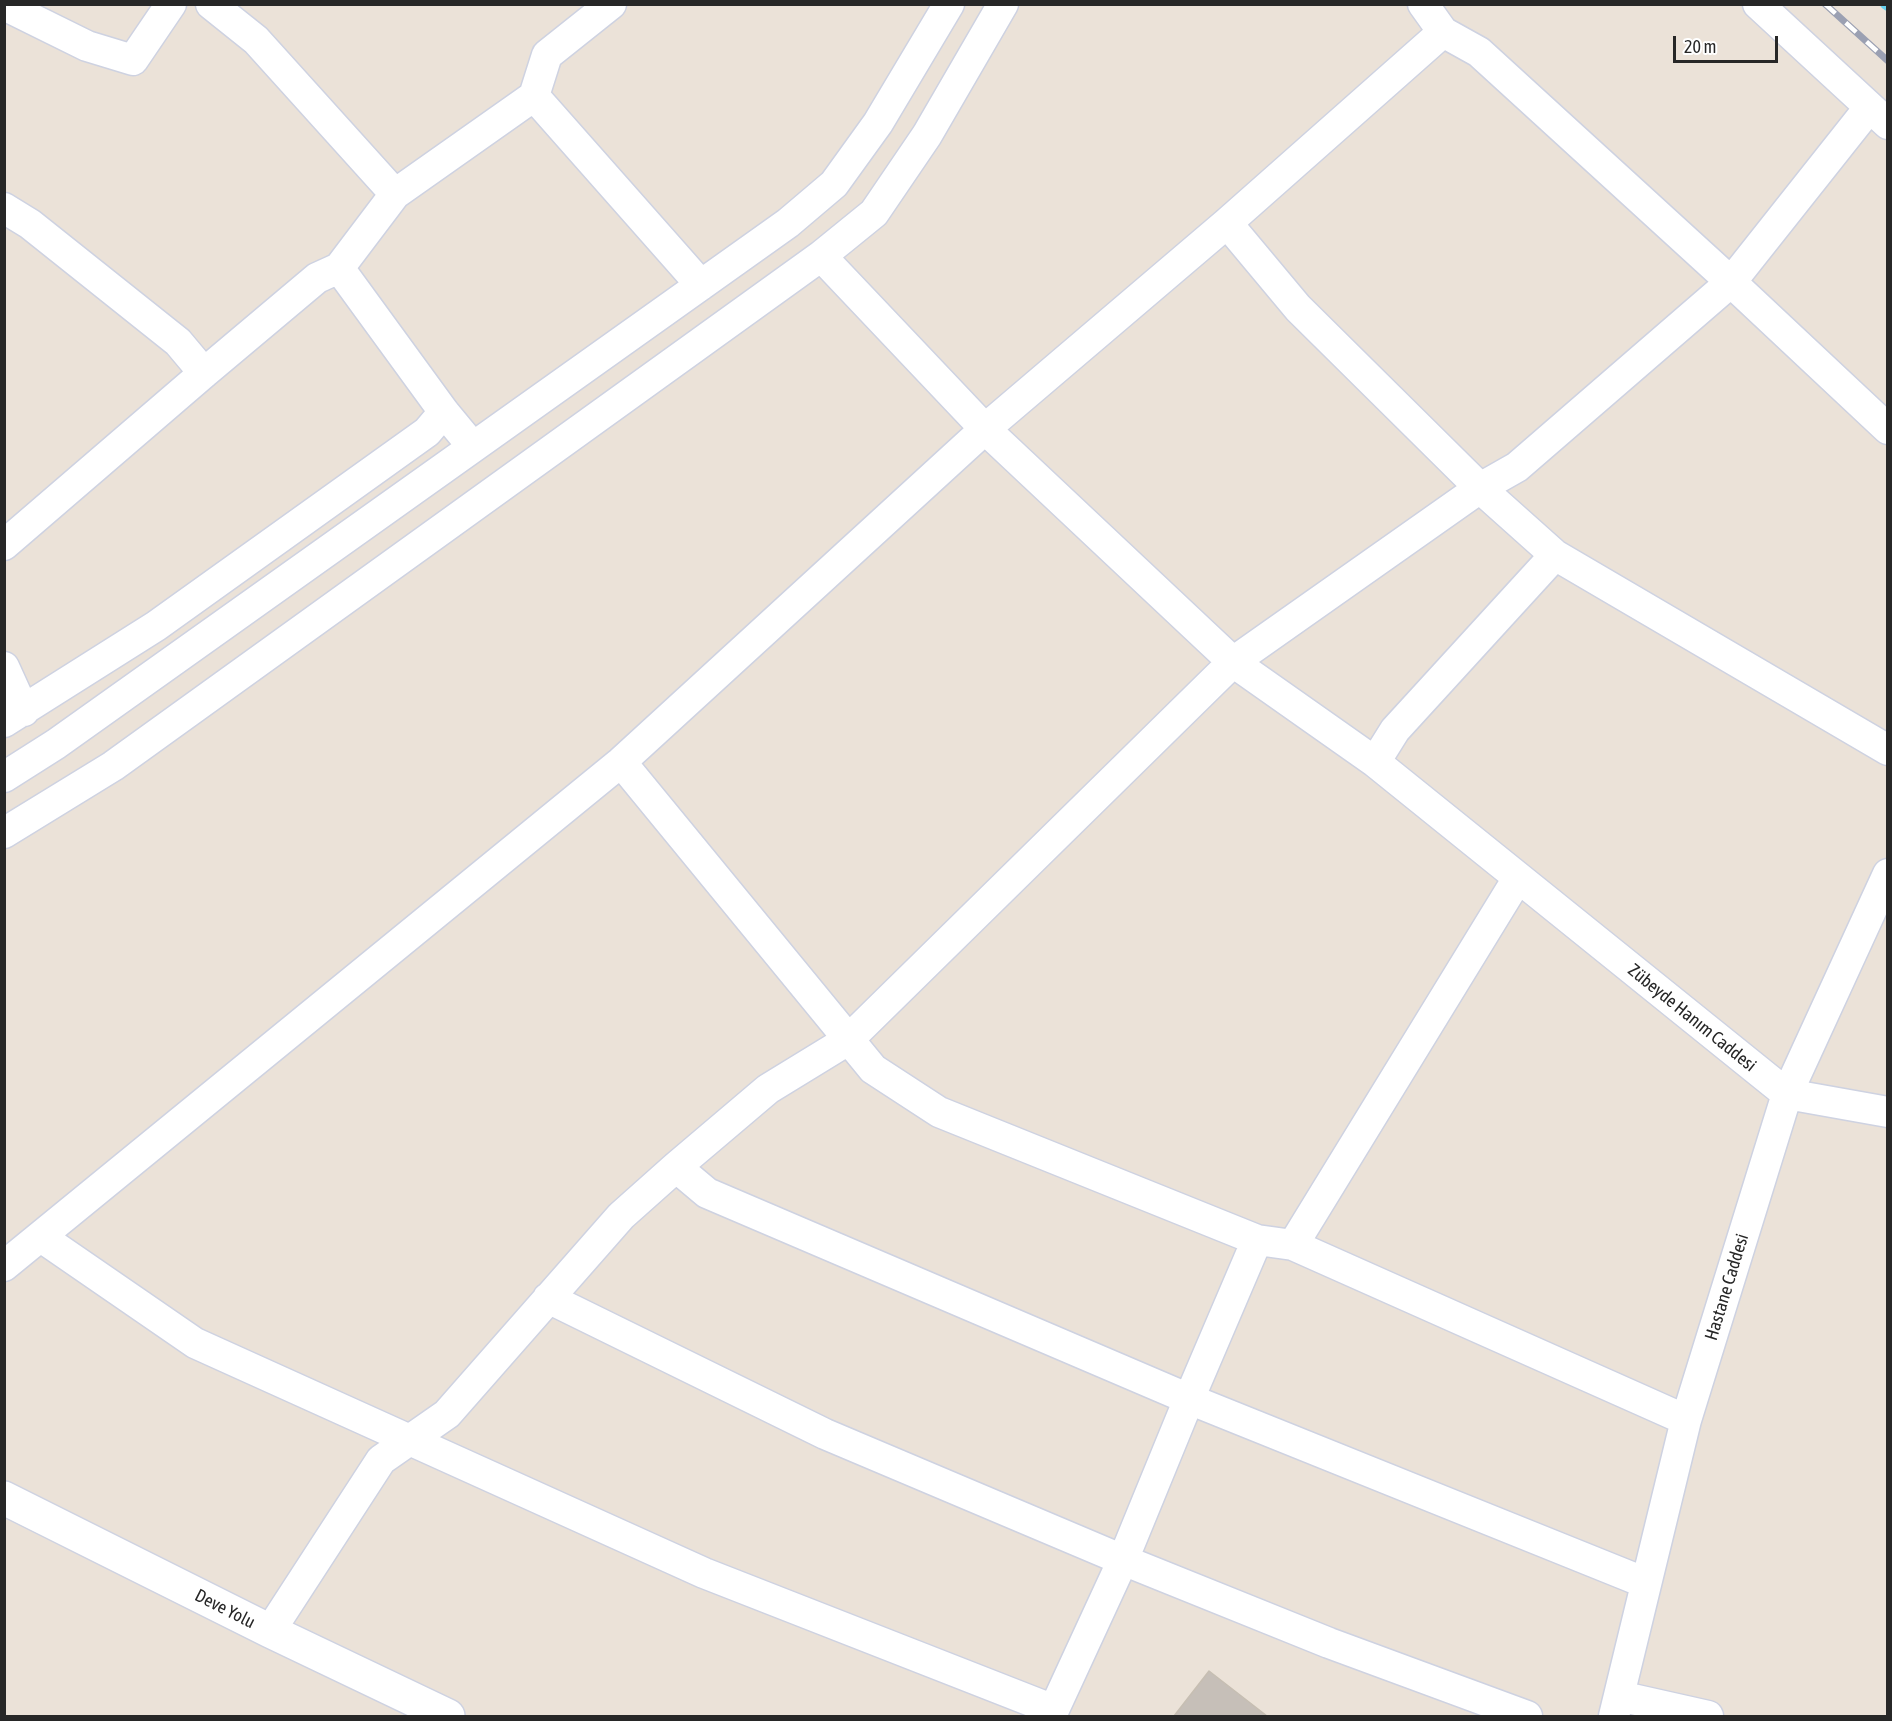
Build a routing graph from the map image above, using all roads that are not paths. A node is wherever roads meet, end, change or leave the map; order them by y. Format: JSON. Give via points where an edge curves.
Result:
{"nodes":[{"id":1,"x":171,"y":4,"type":"edge"},
{"id":2,"x":211,"y":4,"type":"edge"},
{"id":3,"x":949,"y":4,"type":"edge"},
{"id":4,"x":1003,"y":4,"type":"edge"},
{"id":5,"x":1423,"y":4,"type":"edge"},
{"id":6,"x":1758,"y":4,"type":"edge"},
{"id":7,"x":4,"y":5,"type":"edge"},
{"id":8,"x":609,"y":5,"type":"edge"},
{"id":9,"x":1443,"y":32,"type":"junction"},
{"id":10,"x":534,"y":96,"type":"junction"},
{"id":11,"x":1878,"y":116,"type":"edge"},
{"id":12,"x":395,"y":194,"type":"junction"},
{"id":13,"x":4,"y":208,"type":"edge"},
{"id":14,"x":1227,"y":223,"type":"junction"},
{"id":15,"x":822,"y":256,"type":"junction"},
{"id":16,"x":339,"y":268,"type":"junction"},
{"id":17,"x":1731,"y":282,"type":"junction"},
{"id":18,"x":702,"y":285,"type":"junction"},
{"id":19,"x":204,"y":373,"type":"junction"},
{"id":20,"x":444,"y":411,"type":"junction"},
{"id":21,"x":985,"y":429,"type":"junction"},
{"id":22,"x":1887,"y":429,"type":"edge"},
{"id":23,"x":473,"y":447,"type":"junction"},
{"id":24,"x":1480,"y":489,"type":"junction"},
{"id":25,"x":4,"y":546,"type":"edge"},
{"id":26,"x":1555,"y":555,"type":"junction"},
{"id":27,"x":1233,"y":662,"type":"junction"},
{"id":28,"x":4,"y":667,"type":"edge"},
{"id":29,"x":14,"y":716,"type":"edge"},
{"id":30,"x":1887,"y":750,"type":"edge"},
{"id":31,"x":621,"y":762,"type":"junction"},
{"id":32,"x":1375,"y":762,"type":"junction"},
{"id":33,"x":4,"y":777,"type":"edge"},
{"id":34,"x":4,"y":833,"type":"edge"},
{"id":35,"x":1887,"y":874,"type":"edge"},
{"id":36,"x":1518,"y":878,"type":"junction"},
{"id":37,"x":848,"y":1040,"type":"junction"},
{"id":38,"x":1787,"y":1094,"type":"junction"},
{"id":39,"x":1887,"y":1112,"type":"edge"},
{"id":40,"x":676,"y":1167,"type":"junction"},
{"id":41,"x":41,"y":1237,"type":"junction"},
{"id":42,"x":1257,"y":1240,"type":"junction"},
{"id":43,"x":1293,"y":1245,"type":"junction"},
{"id":44,"x":4,"y":1266,"type":"edge"},
{"id":45,"x":548,"y":1298,"type":"junction"},
{"id":46,"x":1189,"y":1399,"type":"junction"},
{"id":47,"x":1686,"y":1420,"type":"junction"},
{"id":48,"x":410,"y":1439,"type":"junction"},
{"id":49,"x":4,"y":1498,"type":"edge"},
{"id":50,"x":1123,"y":1560,"type":"junction"},
{"id":51,"x":1646,"y":1582,"type":"junction"},
{"id":52,"x":270,"y":1631,"type":"junction"},
{"id":53,"x":1617,"y":1706,"type":"edge"},
{"id":54,"x":1053,"y":1713,"type":"edge"},
{"id":55,"x":448,"y":1716,"type":"edge"},
{"id":56,"x":1527,"y":1716,"type":"edge"},
{"id":57,"x":1708,"y":1716,"type":"edge"}],
"edges":[{"from":1,"to":7,"type":"street","via":[[133,60],[87,46]]},
{"from":2,"to":12,"type":"street","via":[[256,40]]},
{"from":3,"to":18,"type":"street","via":[[878,123],[834,184]]},
{"from":4,"to":15,"type":"street","via":[[927,135],[874,213]]},
{"from":5,"to":9,"type":"street"},
{"from":6,"to":11,"type":"street"},
{"from":8,"to":10,"type":"street","via":[[546,55]]},
{"from":9,"to":14,"type":"street"},
{"from":9,"to":17,"type":"street","via":[[1479,52]]},
{"from":10,"to":12,"type":"street"},
{"from":10,"to":18,"type":"street"},
{"from":11,"to":17,"type":"street"},
{"from":12,"to":16,"type":"street"},
{"from":13,"to":19,"type":"street","via":[[30,224],[178,342]]},
{"from":14,"to":21,"type":"street"},
{"from":14,"to":24,"type":"street","via":[[1298,308]]},
{"from":15,"to":21,"type":"street","name":"Zübeyde Hanım Caddesi"},
{"from":15,"to":34,"type":"street","via":[[113,766]]},
{"from":16,"to":19,"type":"street","via":[[317,278]]},
{"from":16,"to":20,"type":"street"},
{"from":17,"to":22,"type":"street"},
{"from":17,"to":24,"type":"street","via":[[1517,466]]},
{"from":18,"to":23,"type":"street"},
{"from":19,"to":25,"type":"street"},
{"from":20,"to":23,"type":"street"},
{"from":20,"to":29,"type":"street","via":[[427,432],[166,619]]},
{"from":21,"to":27,"type":"street","name":"Zübeyde Hanım Caddesi"},
{"from":21,"to":31,"type":"street"},
{"from":23,"to":33,"type":"street"},
{"from":24,"to":26,"type":"street"},
{"from":24,"to":27,"type":"street"},
{"from":26,"to":30,"type":"street"},
{"from":26,"to":32,"type":"street","via":[[1395,730]]},
{"from":27,"to":32,"type":"street","name":"Zübeyde Hanım Caddesi"},
{"from":27,"to":37,"type":"street"},
{"from":28,"to":29,"type":"street"},
{"from":31,"to":37,"type":"street"},
{"from":31,"to":41,"type":"street"},
{"from":32,"to":36,"type":"street","name":"Zübeyde Hanım Caddesi"},
{"from":35,"to":38,"type":"street","name":"Hastane Caddesi"},
{"from":36,"to":38,"type":"street","name":"Zübeyde Hanım Caddesi"},
{"from":36,"to":43,"type":"street"},
{"from":37,"to":40,"type":"street","via":[[768,1089]]},
{"from":37,"to":42,"type":"street","via":[[873,1070],[939,1112]]},
{"from":38,"to":39,"type":"street","name":"Zübeyde Hanım Caddesi"},
{"from":38,"to":47,"type":"street","name":"Hastane Caddesi"},
{"from":40,"to":45,"type":"street","via":[[621,1216]]},
{"from":40,"to":46,"type":"street","via":[[707,1193]]},
{"from":41,"to":44,"type":"street"},
{"from":41,"to":48,"type":"street","via":[[195,1343]]},
{"from":42,"to":43,"type":"street"},
{"from":42,"to":46,"type":"street"},
{"from":43,"to":47,"type":"street"},
{"from":45,"to":48,"type":"street","via":[[447,1414]]},
{"from":45,"to":50,"type":"street","via":[[825,1434]]},
{"from":46,"to":50,"type":"street"},
{"from":46,"to":51,"type":"street"},
{"from":47,"to":51,"type":"street","name":"Hastane Caddesi"},
{"from":48,"to":52,"type":"street","via":[[381,1460]]},
{"from":48,"to":54,"type":"street","via":[[704,1573]]},
{"from":49,"to":52,"type":"street","name":"Deve Yolu"},
{"from":50,"to":54,"type":"street"},
{"from":50,"to":56,"type":"street","via":[[1329,1643]]},
{"from":51,"to":53,"type":"street","name":"Hastane Caddesi"},
{"from":52,"to":55,"type":"street","name":"Deve Yolu"},
{"from":53,"to":57,"type":"street"}]}
